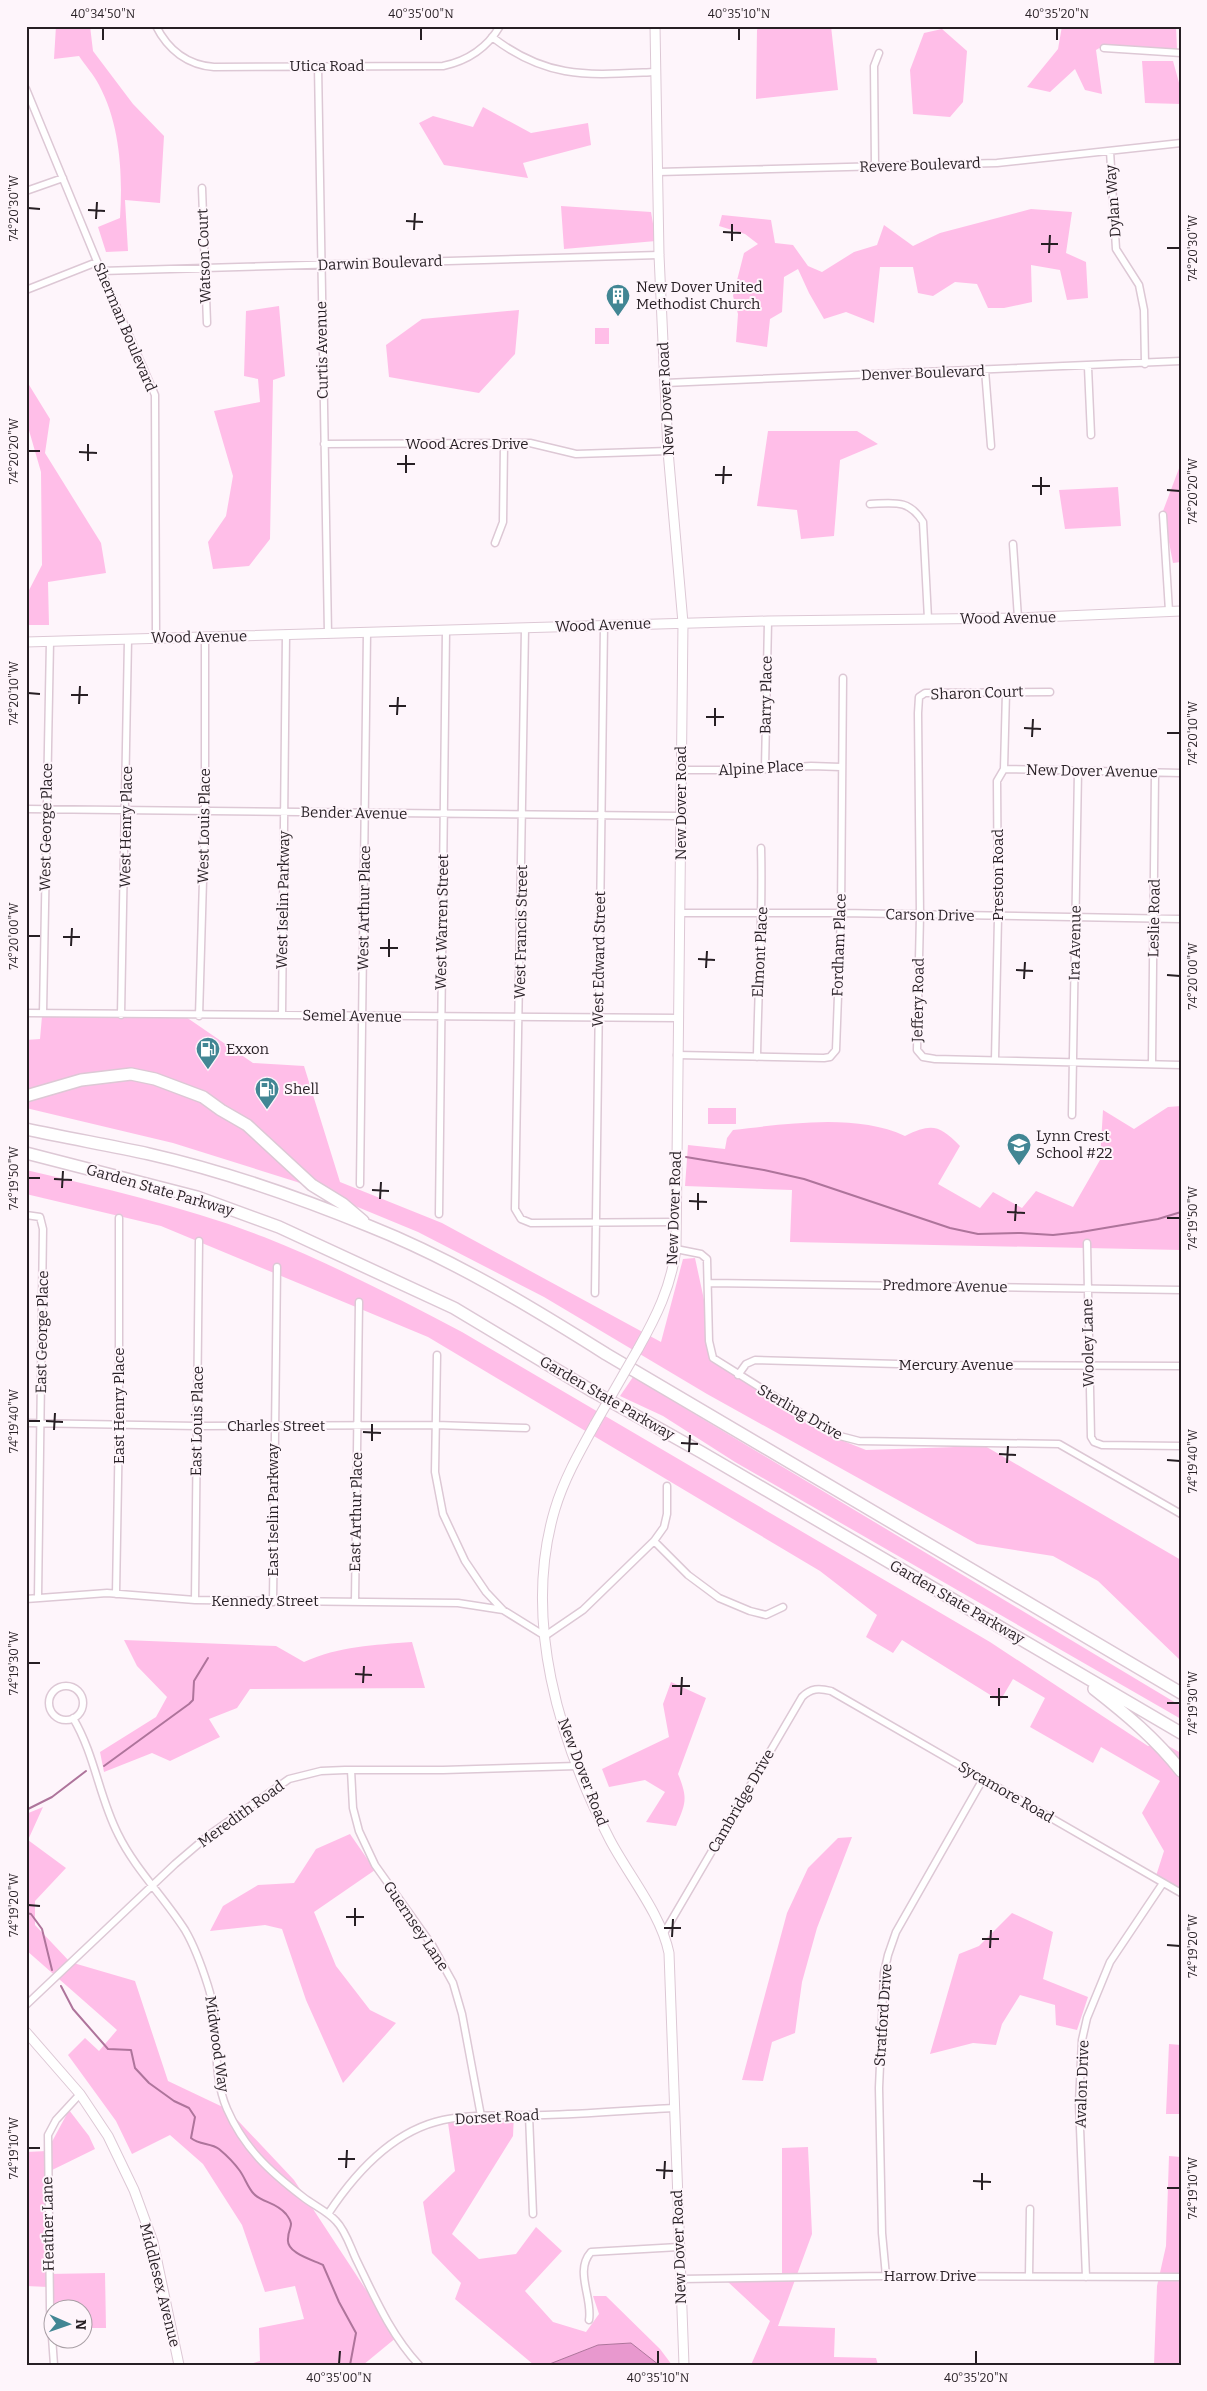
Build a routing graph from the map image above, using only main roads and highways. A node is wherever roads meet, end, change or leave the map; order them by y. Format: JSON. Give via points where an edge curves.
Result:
{"nodes":[{"id":1,"x":26,"y":1096,"type":"edge"},
{"id":2,"x":26,"y":1129,"type":"edge"},
{"id":3,"x":26,"y":1153,"type":"edge"},
{"id":4,"x":370,"y":1226,"type":"junction"},
{"id":5,"x":1059,"y":1662,"type":"junction"},
{"id":6,"x":1181,"y":1693,"type":"edge"},
{"id":7,"x":1181,"y":1733,"type":"edge"},
{"id":8,"x":1181,"y":1771,"type":"edge"}],
"edges":[{"from":1,"to":4,"type":"highway","via":[[81,1080],[131,1074],[156,1078],[203,1098],[247,1125],[312,1185]]},
{"from":2,"to":4,"type":"highway","name":"Garden State Parkway","via":[[150,1154],[268,1188]]},
{"from":3,"to":5,"type":"highway","name":"Garden State Parkway","via":[[238,1212],[454,1308]]},
{"from":4,"to":6,"type":"highway","name":"Garden State Parkway","via":[[530,1307]]},
{"from":5,"to":7,"type":"highway","name":"Garden State Parkway"},
{"from":5,"to":8,"type":"highway","via":[[1132,1719]]}]}
